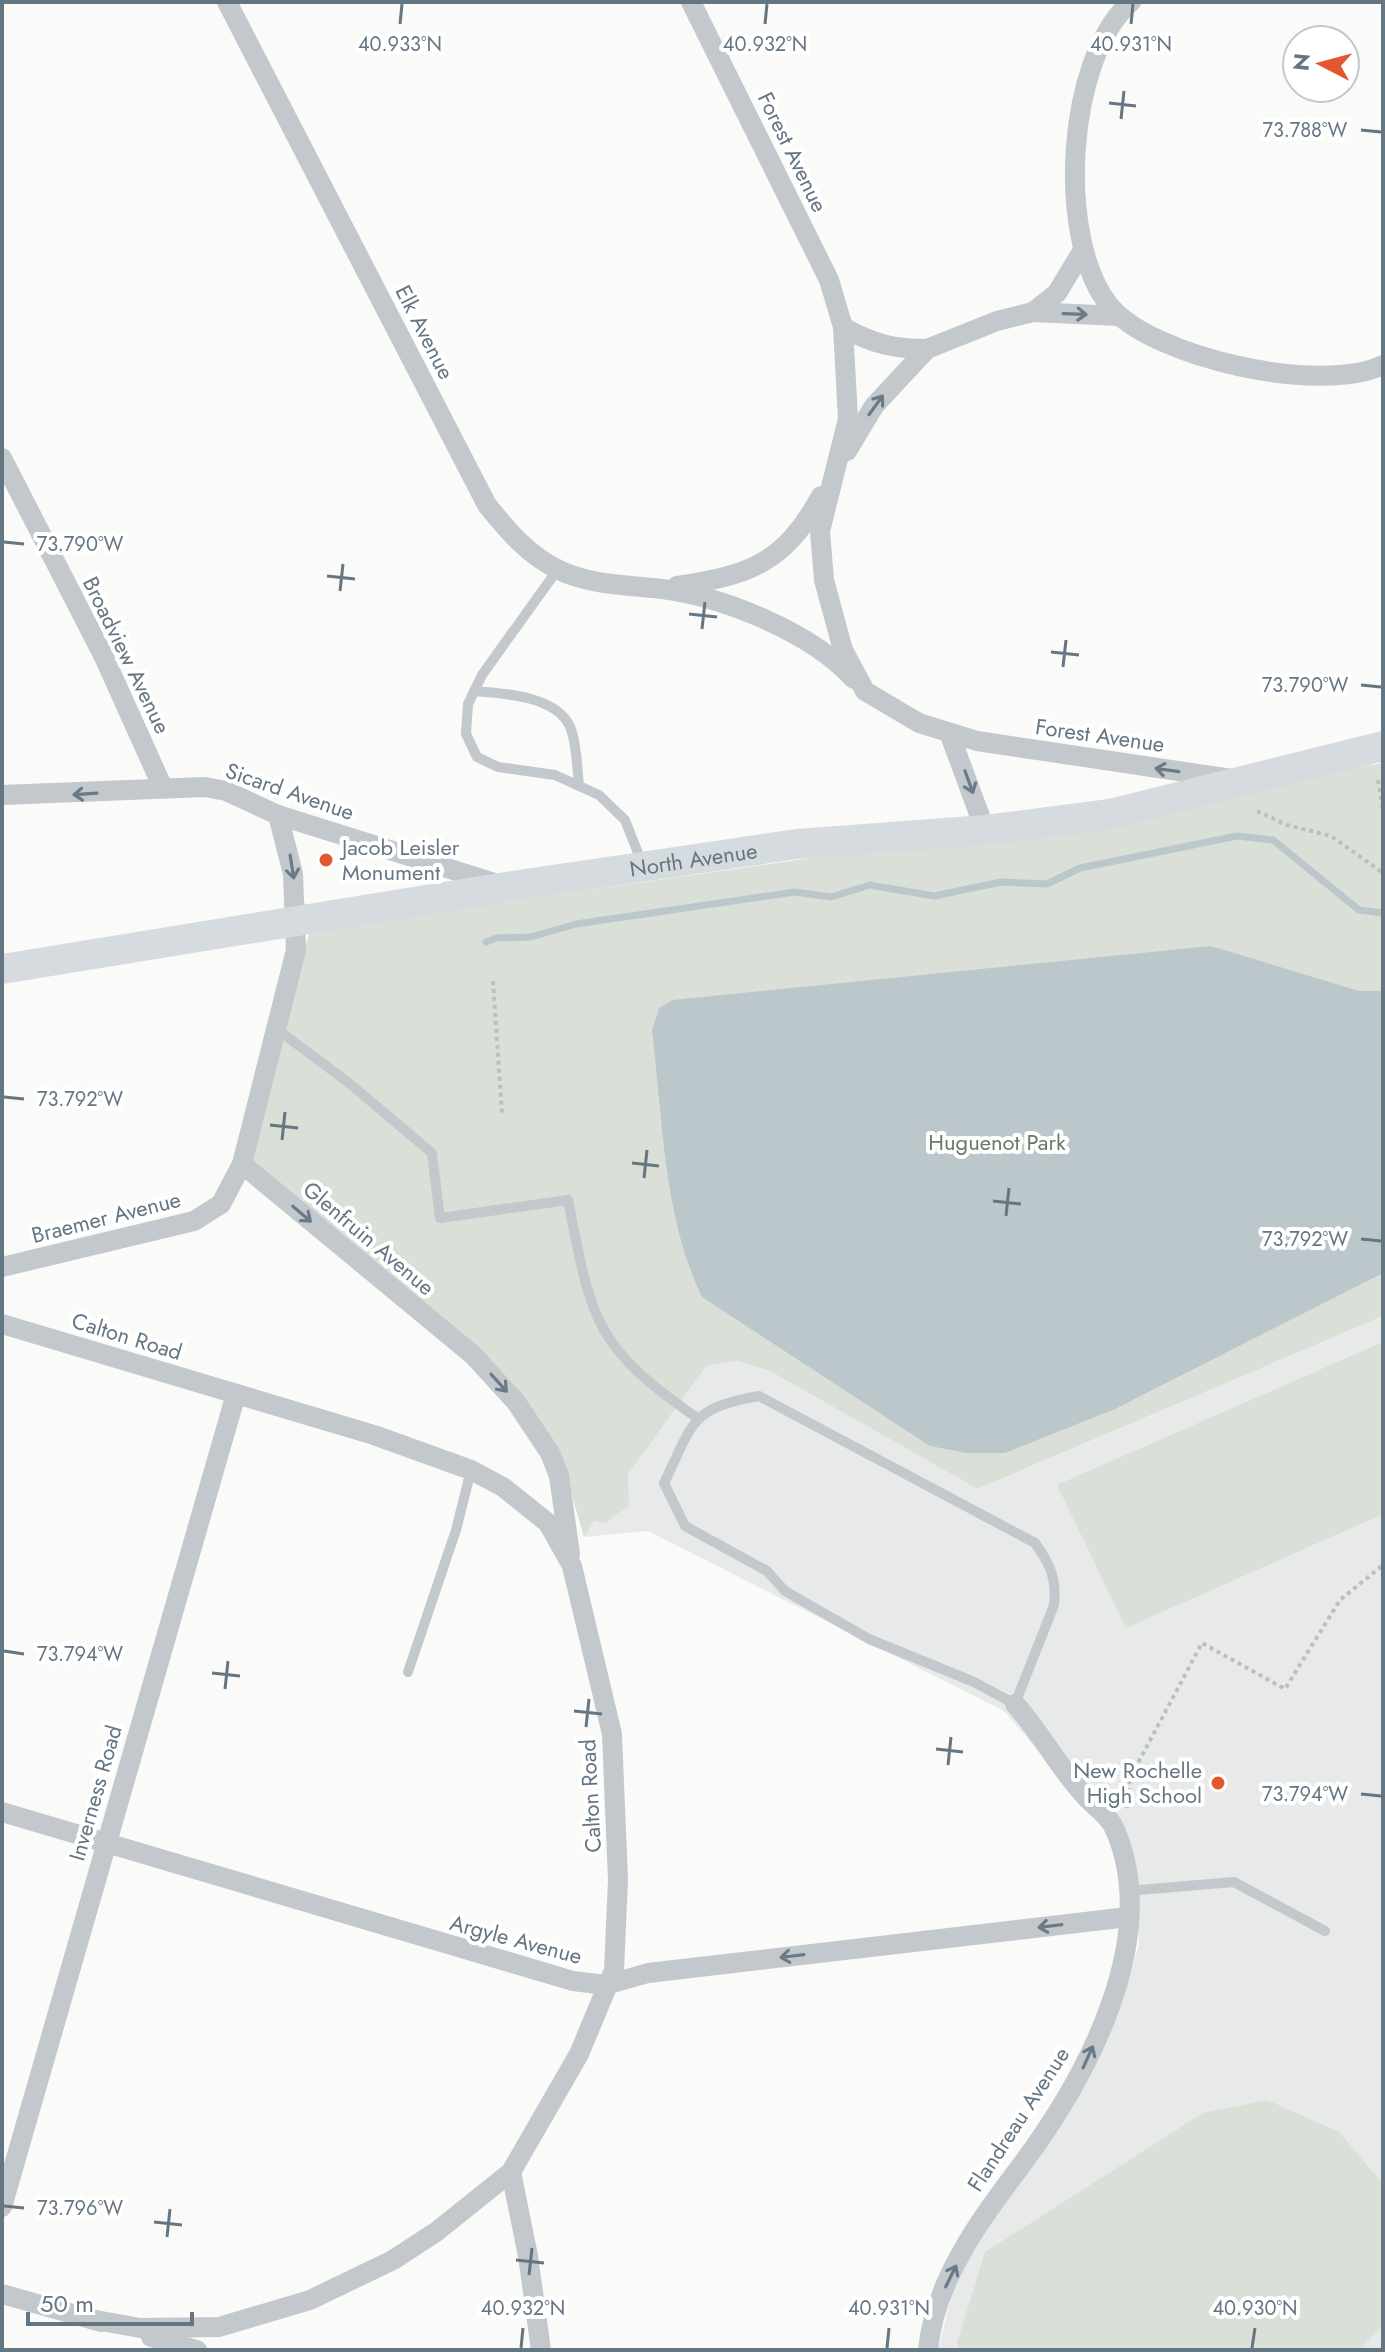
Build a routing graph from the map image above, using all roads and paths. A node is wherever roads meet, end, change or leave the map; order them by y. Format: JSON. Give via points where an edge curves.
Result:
{"nodes":[{"id":1,"x":227,"y":2,"type":"edge"},
{"id":2,"x":691,"y":2,"type":"edge"},
{"id":3,"x":1131,"y":2,"type":"edge"},
{"id":4,"x":1083,"y":250,"type":"junction"},
{"id":5,"x":1033,"y":312,"type":"junction"},
{"id":6,"x":1118,"y":316,"type":"junction"},
{"id":7,"x":843,"y":327,"type":"junction"},
{"id":8,"x":927,"y":349,"type":"junction"},
{"id":9,"x":1383,"y":365,"type":"edge"},
{"id":10,"x":2,"y":458,"type":"edge"},
{"id":11,"x":836,"y":469,"type":"junction"},
{"id":12,"x":558,"y":569,"type":"junction"},
{"id":13,"x":661,"y":589,"type":"junction"},
{"id":14,"x":474,"y":691,"type":"junction"},
{"id":15,"x":865,"y":691,"type":"junction"},
{"id":16,"x":950,"y":735,"type":"junction"},
{"id":17,"x":1383,"y":746,"type":"edge"},
{"id":18,"x":1378,"y":780,"type":"dead end"},
{"id":19,"x":1244,"y":781,"type":"junction"},
{"id":20,"x":579,"y":786,"type":"junction"},
{"id":21,"x":163,"y":788,"type":"junction"},
{"id":22,"x":2,"y":795,"type":"edge"},
{"id":23,"x":1383,"y":810,"type":"edge"},
{"id":24,"x":1257,"y":811,"type":"dead end"},
{"id":25,"x":278,"y":815,"type":"junction"},
{"id":26,"x":985,"y":830,"type":"junction"},
{"id":27,"x":644,"y":868,"type":"junction"},
{"id":28,"x":1383,"y":873,"type":"edge"},
{"id":29,"x":506,"y":887,"type":"junction"},
{"id":30,"x":296,"y":921,"type":"junction"},
{"id":31,"x":2,"y":969,"type":"edge"},
{"id":32,"x":493,"y":981,"type":"dead end"},
{"id":33,"x":278,"y":1030,"type":"junction"},
{"id":34,"x":502,"y":1114,"type":"dead end"},
{"id":35,"x":242,"y":1164,"type":"junction"},
{"id":36,"x":2,"y":1267,"type":"edge"},
{"id":37,"x":2,"y":1324,"type":"edge"},
{"id":38,"x":236,"y":1394,"type":"junction"},
{"id":39,"x":696,"y":1417,"type":"junction"},
{"id":40,"x":471,"y":1470,"type":"junction"},
{"id":41,"x":1383,"y":1565,"type":"edge"},
{"id":42,"x":572,"y":1566,"type":"junction"},
{"id":43,"x":408,"y":1672,"type":"dead end"},
{"id":44,"x":1015,"y":1704,"type":"junction"},
{"id":45,"x":2,"y":1812,"type":"edge"},
{"id":46,"x":1126,"y":1815,"type":"dead end"},
{"id":47,"x":105,"y":1843,"type":"junction"},
{"id":48,"x":1127,"y":1891,"type":"junction"},
{"id":49,"x":1128,"y":1917,"type":"junction"},
{"id":50,"x":1325,"y":1931,"type":"dead end"},
{"id":51,"x":606,"y":1985,"type":"junction"},
{"id":52,"x":511,"y":2172,"type":"junction"},
{"id":53,"x":2,"y":2207,"type":"edge"},
{"id":54,"x":2,"y":2294,"type":"edge"},
{"id":55,"x":90,"y":2319,"type":"junction"},
{"id":56,"x":197,"y":2350,"type":"edge"},
{"id":57,"x":541,"y":2350,"type":"edge"},
{"id":58,"x":928,"y":2350,"type":"edge"}],
"edges":[{"from":1,"to":12,"type":"street","name":"Elk Avenue","via":[[487,505],[522,545]]},
{"from":2,"to":7,"type":"street","name":"Forest Avenue","via":[[829,280]]},
{"from":3,"to":4,"type":"street","via":[[1101,46],[1079,107],[1074,147]]},
{"from":4,"to":5,"type":"street","via":[[1057,293]]},
{"from":4,"to":6,"type":"street","via":[[1089,273]]},
{"from":5,"to":6,"type":"street","one_way":true},
{"from":5,"to":8,"type":"street"},
{"from":6,"to":9,"type":"street","via":[[1193,353],[1248,368],[1329,379]]},
{"from":7,"to":8,"type":"street","via":[[894,349]]},
{"from":7,"to":11,"type":"street","name":"Forest Avenue","via":[[848,419]]},
{"from":11,"to":8,"type":"street","one_way":true,"via":[[874,406]]},
{"from":10,"to":21,"type":"street","name":"Broadview Avenue","via":[[104,657]]},
{"from":11,"to":13,"type":"street","name":"Elk Avenue","via":[[808,519],[758,567],[726,579]]},
{"from":11,"to":15,"type":"street","name":"Forest Avenue","via":[[820,531],[824,580],[843,650]]},
{"from":12,"to":13,"type":"street","name":"Elk Avenue","via":[[624,586]]},
{"from":12,"to":14,"type":"lane"},
{"from":13,"to":15,"type":"street","name":"Elk Avenue","via":[[729,603],[799,639],[847,671]]},
{"from":14,"to":20,"type":"lane","via":[[558,709],[571,728]]},
{"from":14,"to":20,"type":"lane","via":[[466,734],[477,757],[498,767],[555,775]]},
{"from":15,"to":16,"type":"street","name":"Forest Avenue"},
{"from":19,"to":16,"type":"street","name":"Forest Avenue","one_way":true},
{"from":16,"to":26,"type":"street","one_way":true},
{"from":17,"to":19,"type":"main road","name":"North Avenue"},
{"from":18,"to":23,"type":"path"},
{"from":19,"to":26,"type":"main road","name":"North Avenue","via":[[1110,814]]},
{"from":20,"to":27,"type":"lane","via":[[599,795],[625,820]]},
{"from":21,"to":22,"type":"street","name":"Sicard Avenue","one_way":true},
{"from":21,"to":25,"type":"street","name":"Sicard Avenue","via":[[226,791]]},
{"from":24,"to":28,"type":"path","via":[[1331,836]]},
{"from":25,"to":29,"type":"street","name":"Sicard Avenue"},
{"from":25,"to":30,"type":"street","one_way":true,"via":[[293,874]]},
{"from":26,"to":27,"type":"main road","name":"North Avenue","via":[[797,844]]},
{"from":27,"to":29,"type":"main road","name":"North Avenue"},
{"from":29,"to":30,"type":"main road","name":"North Avenue"},
{"from":30,"to":31,"type":"main road","name":"North Avenue"},
{"from":30,"to":33,"type":"street","via":[[296,950]]},
{"from":32,"to":34,"type":"path"},
{"from":33,"to":35,"type":"street"},
{"from":33,"to":39,"type":"lane","via":[[432,1153],[440,1218],[568,1200],[587,1296],[609,1344],[649,1384]]},
{"from":35,"to":36,"type":"street","name":"Braemer Avenue","via":[[221,1204],[194,1221]]},
{"from":35,"to":42,"type":"street","name":"Glenfruin Avenue","one_way":true,"via":[[473,1355],[516,1402],[559,1476]]},
{"from":37,"to":38,"type":"street","name":"Calton Road"},
{"from":38,"to":40,"type":"street","name":"Calton Road"},
{"from":38,"to":47,"type":"street","name":"Inverness Road"},
{"from":39,"to":44,"type":"lane","via":[[664,1483],[685,1526],[767,1571],[785,1591],[869,1639]]},
{"from":39,"to":44,"type":"lane","via":[[729,1401],[759,1396],[1035,1543],[1053,1572],[1055,1597]]},
{"from":40,"to":42,"type":"street","name":"Calton Road","via":[[503,1487],[548,1523]]},
{"from":40,"to":43,"type":"lane"},
{"from":41,"to":46,"type":"path","via":[[1340,1600],[1285,1689],[1202,1643],[1130,1778]]},
{"from":42,"to":51,"type":"street","name":"Calton Road","via":[[612,1734],[618,1928],[614,1970]]},
{"from":44,"to":48,"type":"street","name":"Flandreau Avenue","via":[[1116,1831]]},
{"from":45,"to":47,"type":"street","name":"Argyle Avenue"},
{"from":47,"to":51,"type":"street","name":"Argyle Avenue","via":[[441,1945]]},
{"from":47,"to":53,"type":"street","name":"Inverness Road"},
{"from":48,"to":49,"type":"street","name":"Flandreau Avenue"},
{"from":48,"to":50,"type":"lane","via":[[1234,1882]]},
{"from":49,"to":51,"type":"street","name":"Argyle Avenue","one_way":true,"via":[[648,1973]]},
{"from":58,"to":49,"type":"street","name":"Flandreau Avenue","one_way":true,"via":[[931,2323],[979,2219],[1078,2079],[1109,2011],[1126,1949]]},
{"from":51,"to":52,"type":"street","name":"Calton Road","via":[[579,2054]]},
{"from":52,"to":55,"type":"street","name":"Calton Road","via":[[393,2260],[310,2300],[219,2327],[140,2328]]},
{"from":52,"to":57,"type":"street"},
{"from":54,"to":55,"type":"street"},
{"from":55,"to":56,"type":"street"}]}
